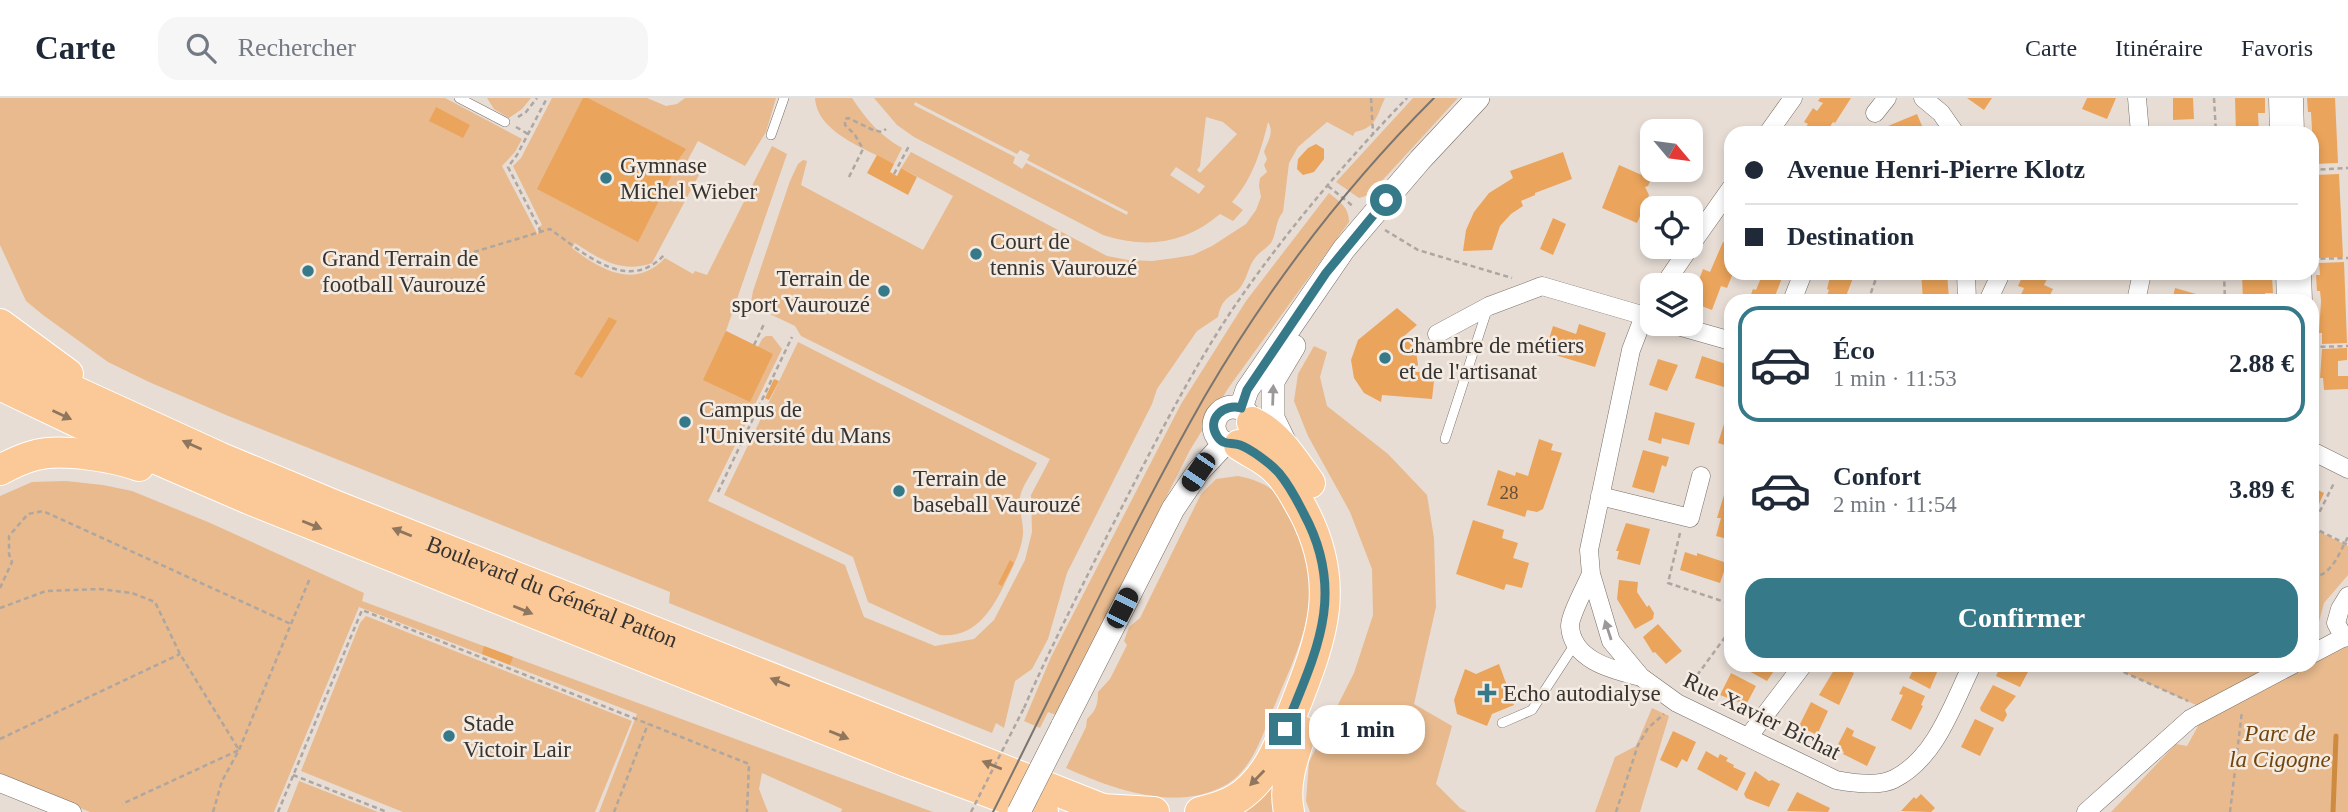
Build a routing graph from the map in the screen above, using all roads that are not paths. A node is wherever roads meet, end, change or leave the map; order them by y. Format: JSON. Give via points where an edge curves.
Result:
{"nodes":[{"id":1,"x":458,"y":98,"type":"edge"},
{"id":2,"x":784,"y":98,"type":"edge"},
{"id":3,"x":1478,"y":98,"type":"edge"},
{"id":4,"x":1793,"y":98,"type":"edge"},
{"id":5,"x":1886,"y":98,"type":"edge"},
{"id":6,"x":1923,"y":98,"type":"edge"},
{"id":7,"x":2137,"y":98,"type":"edge"},
{"id":8,"x":2278,"y":98,"type":"edge"},
{"id":9,"x":2294,"y":98,"type":"edge"},
{"id":10,"x":1875,"y":113,"type":"dead end"},
{"id":11,"x":505,"y":122,"type":"road end"},
{"id":12,"x":1773,"y":126,"type":"edge"},
{"id":13,"x":1950,"y":126,"type":"edge"},
{"id":14,"x":2139,"y":126,"type":"edge"},
{"id":15,"x":2279,"y":126,"type":"edge"},
{"id":16,"x":2295,"y":126,"type":"edge"},
{"id":17,"x":771,"y":135,"type":"dead end"},
{"id":18,"x":1724,"y":209,"type":"edge"},
{"id":19,"x":1703,"y":232,"type":"edge"},
{"id":20,"x":1326,"y":273,"type":"junction"},
{"id":21,"x":1489,"y":306,"type":"junction"},
{"id":22,"x":1640,"y":310,"type":"edge"},
{"id":23,"x":0,"y":324,"type":"edge"},
{"id":24,"x":1640,"y":331,"type":"edge"},
{"id":25,"x":1703,"y":333,"type":"edge"},
{"id":26,"x":1437,"y":334,"type":"dead end"},
{"id":27,"x":1724,"y":339,"type":"edge"},
{"id":28,"x":0,"y":357,"type":"edge"},
{"id":29,"x":0,"y":386,"type":"edge"},
{"id":30,"x":122,"y":414,"type":"junction"},
{"id":31,"x":1239,"y":430,"type":"junction"},
{"id":32,"x":1445,"y":439,"type":"dead end"},
{"id":33,"x":2319,"y":455,"type":"edge"},
{"id":34,"x":1293,"y":459,"type":"junction"},
{"id":35,"x":2345,"y":468,"type":"edge"},
{"id":36,"x":0,"y":470,"type":"edge"},
{"id":37,"x":1701,"y":476,"type":"dead end"},
{"id":38,"x":1600,"y":496,"type":"junction"},
{"id":39,"x":249,"y":499,"type":"junction"},
{"id":40,"x":1591,"y":574,"type":"junction"},
{"id":41,"x":2348,"y":596,"type":"edge"},
{"id":42,"x":2346,"y":637,"type":"edge"},
{"id":43,"x":1575,"y":644,"type":"junction"},
{"id":44,"x":2319,"y":650,"type":"edge"},
{"id":45,"x":1798,"y":672,"type":"edge"},
{"id":46,"x":1969,"y":672,"type":"edge"},
{"id":47,"x":2279,"y":672,"type":"edge"},
{"id":48,"x":1642,"y":677,"type":"junction"},
{"id":49,"x":1502,"y":723,"type":"dead end"},
{"id":50,"x":1749,"y":736,"type":"junction"},
{"id":51,"x":907,"y":762,"type":"junction"},
{"id":52,"x":0,"y":783,"type":"edge"},
{"id":53,"x":1106,"y":810,"type":"edge"},
{"id":54,"x":72,"y":812,"type":"edge"},
{"id":55,"x":1003,"y":812,"type":"edge"},
{"id":56,"x":1019,"y":812,"type":"edge"},
{"id":57,"x":1043,"y":812,"type":"edge"},
{"id":58,"x":1154,"y":812,"type":"edge"},
{"id":59,"x":1200,"y":812,"type":"edge"},
{"id":60,"x":1289,"y":812,"type":"edge"},
{"id":61,"x":2086,"y":812,"type":"edge"}],
"edges":[{"from":1,"to":11,"type":"lane"},
{"from":2,"to":17,"type":"lane"},
{"from":3,"to":20,"type":"street"},
{"from":4,"to":12,"type":"street"},
{"from":5,"to":10,"type":"street"},
{"from":6,"to":13,"type":"street"},
{"from":7,"to":14,"type":"street"},
{"from":8,"to":15,"type":"street"},
{"from":9,"to":16,"type":"street"},
{"from":18,"to":19,"type":"street"},
{"from":20,"to":31,"type":"street","via":[[1247,390]]},
{"from":34,"to":20,"type":"street","one_way":true,"via":[[1273,418],[1273,381]]},
{"from":21,"to":22,"type":"street","via":[[1542,286]]},
{"from":21,"to":26,"type":"street"},
{"from":21,"to":32,"type":"lane"},
{"from":23,"to":30,"type":"highway"},
{"from":24,"to":38,"type":"street","name":"Rue Xavier Bichat","via":[[1631,350]]},
{"from":25,"to":27,"type":"street"},
{"from":28,"to":30,"type":"highway","name":"Boulevard du Général Patton"},
{"from":29,"to":39,"type":"highway","name":"Boulevard du Général Patton","one_way":true},
{"from":53,"to":30,"type":"highway","name":"Boulevard du Général Patton","one_way":true,"via":[[334,505]]},
{"from":31,"to":34,"type":"highway","via":[[1260,426]]},
{"from":31,"to":56,"type":"street","bridge":true,"via":[[1198,472],[1173,509]]},
{"from":31,"to":59,"type":"highway","one_way":true,"via":[[1278,471],[1314,531],[1325,570],[1326,596],[1308,673],[1266,769],[1236,799]]},
{"from":33,"to":35,"type":"street"},
{"from":34,"to":60,"type":"highway","via":[[1334,532],[1345,568],[1346,594],[1337,641],[1291,762]]},
{"from":36,"to":39,"type":"highway","via":[[37,454],[102,456],[219,499]]},
{"from":37,"to":38,"type":"street","via":[[1690,518]]},
{"from":38,"to":40,"type":"street","name":"Rue Xavier Bichat","via":[[1589,551]]},
{"from":39,"to":51,"type":"highway","name":"Boulevard du Général Patton","one_way":true},
{"from":40,"to":43,"type":"street","name":"Rue Xavier Bichat","via":[[1570,624]]},
{"from":48,"to":40,"type":"street","name":"Rue Xavier Bichat","one_way":true,"via":[[1611,641]]},
{"from":41,"to":42,"type":"street","via":[[2336,623]]},
{"from":42,"to":44,"type":"street"},
{"from":43,"to":48,"type":"street","name":"Rue Xavier Bichat","via":[[1609,668]]},
{"from":43,"to":49,"type":"lane","via":[[1532,710]]},
{"from":45,"to":50,"type":"street"},
{"from":46,"to":50,"type":"street","name":"Rue Xavier Bichat","via":[[1936,738],[1915,764],[1893,780],[1858,784],[1836,780]]},
{"from":47,"to":61,"type":"street","via":[[2190,719]]},
{"from":48,"to":50,"type":"street","name":"Rue Xavier Bichat","via":[[1677,703]]},
{"from":51,"to":55,"type":"highway","via":[[941,787]]},
{"from":51,"to":57,"type":"highway","name":"Boulevard du Général Patton"},
{"from":52,"to":54,"type":"street"},
{"from":53,"to":58,"type":"highway","name":"Boulevard du Général Patton"}]}
